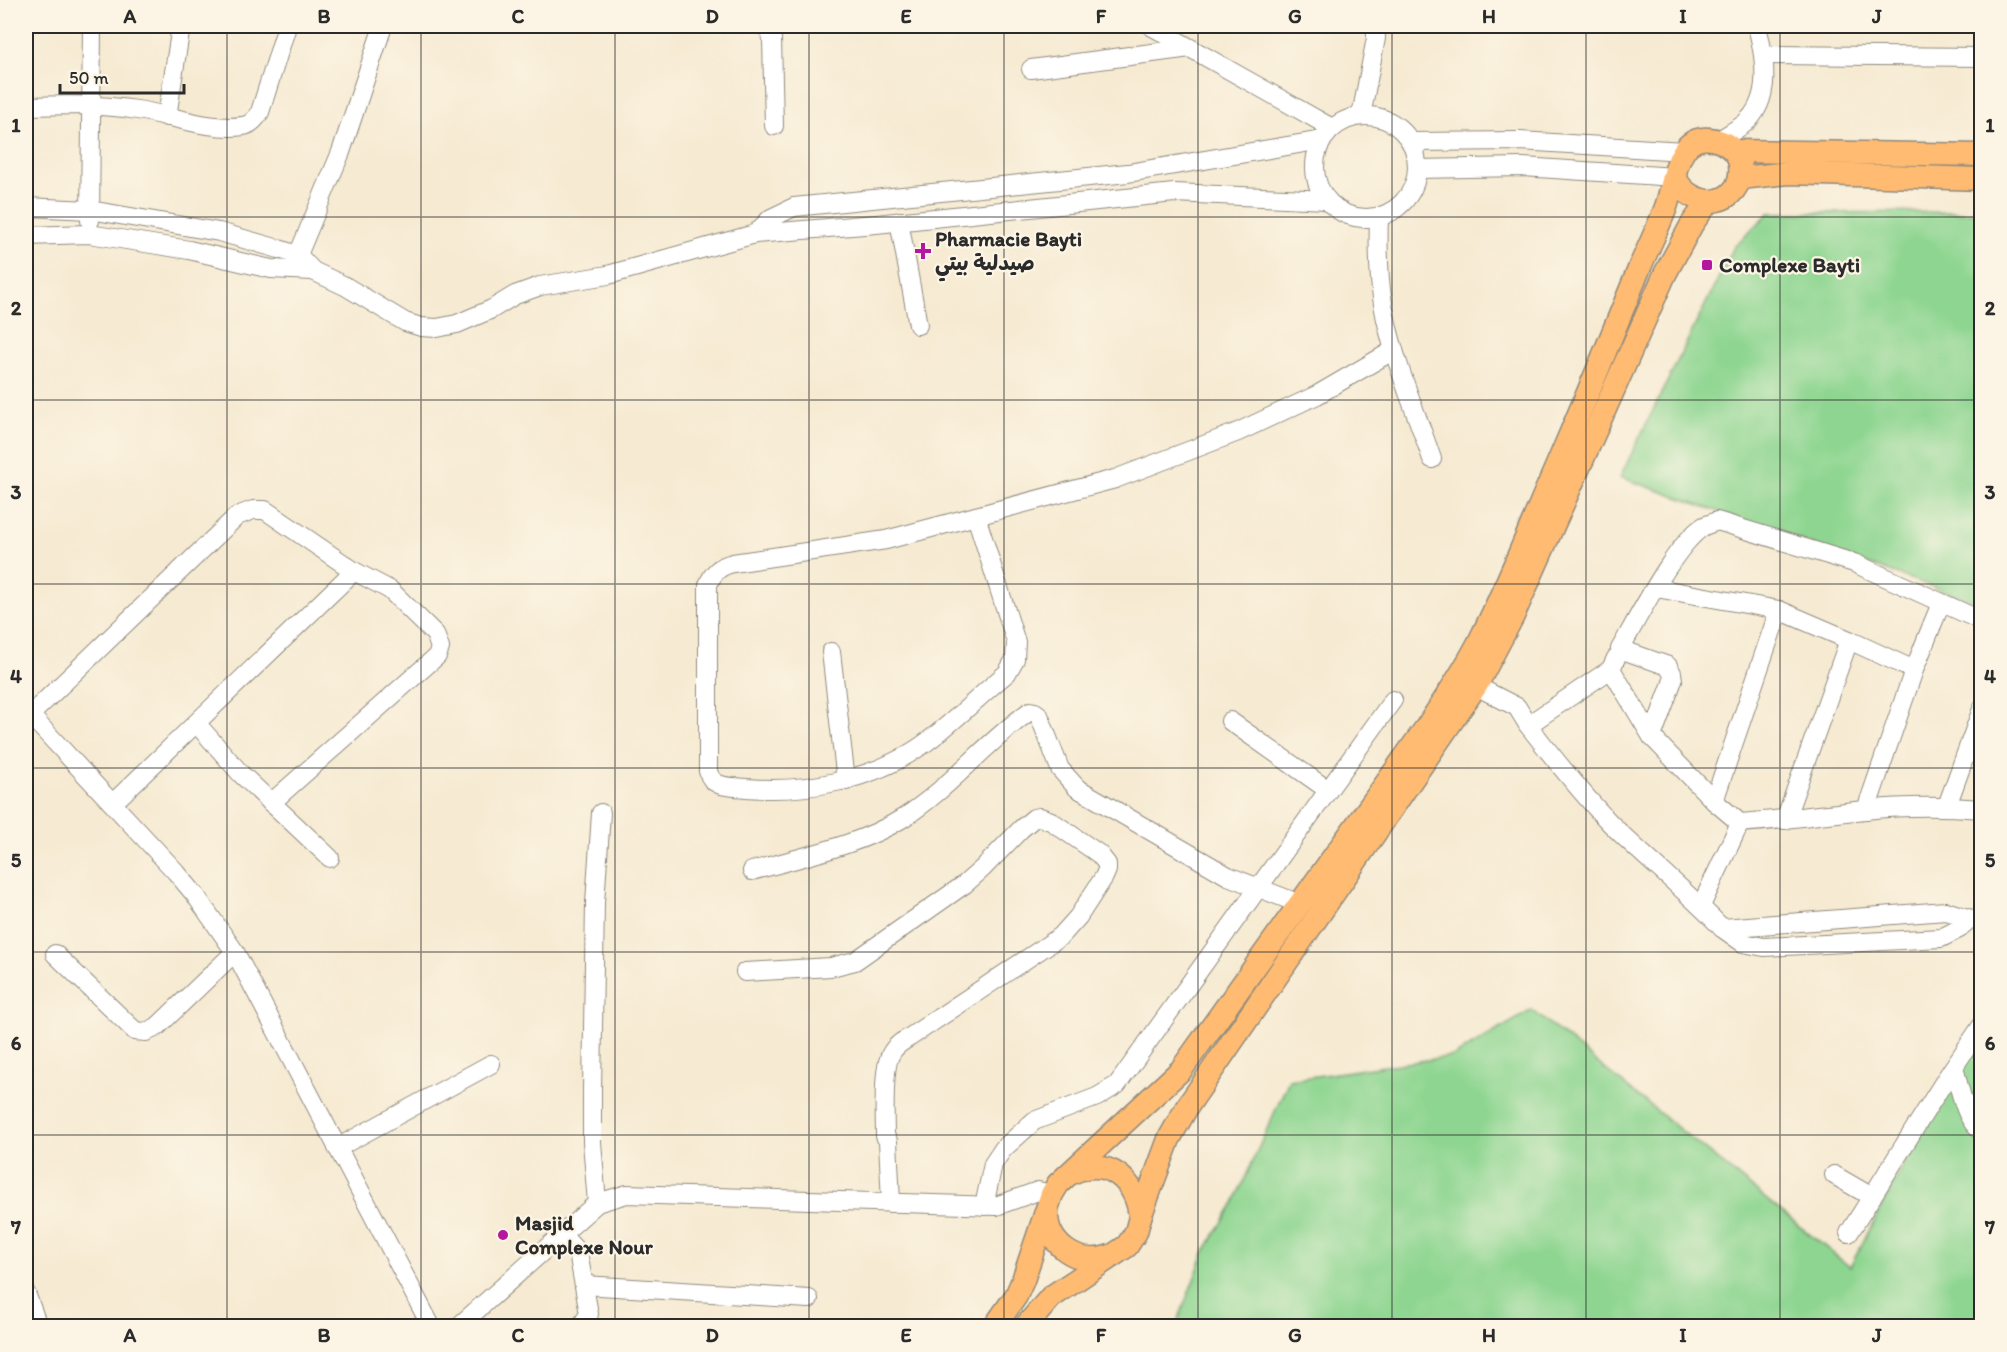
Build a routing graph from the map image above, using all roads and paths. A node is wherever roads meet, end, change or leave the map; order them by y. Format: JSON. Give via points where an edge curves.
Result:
{"nodes":[{"id":1,"x":92,"y":26,"type":"edge"},
{"id":2,"x":181,"y":26,"type":"edge"},
{"id":3,"x":287,"y":26,"type":"edge"},
{"id":4,"x":383,"y":26,"type":"edge"},
{"id":5,"x":766,"y":26,"type":"edge"},
{"id":6,"x":1151,"y":26,"type":"edge"},
{"id":7,"x":1376,"y":26,"type":"edge"},
{"id":8,"x":1757,"y":26,"type":"edge"},
{"id":9,"x":1190,"y":48,"type":"junction"},
{"id":10,"x":1764,"y":55,"type":"junction"},
{"id":11,"x":1982,"y":57,"type":"edge"},
{"id":12,"x":1031,"y":69,"type":"dead end"},
{"id":13,"x":26,"y":106,"type":"edge"},
{"id":14,"x":91,"y":107,"type":"junction"},
{"id":15,"x":1361,"y":116,"type":"junction"},
{"id":16,"x":167,"y":117,"type":"junction"},
{"id":17,"x":774,"y":126,"type":"dead end"},
{"id":18,"x":1327,"y":134,"type":"junction"},
{"id":19,"x":1411,"y":142,"type":"junction"},
{"id":20,"x":1727,"y":146,"type":"junction"},
{"id":21,"x":1684,"y":151,"type":"junction"},
{"id":22,"x":1982,"y":156,"type":"edge"},
{"id":23,"x":1417,"y":169,"type":"junction"},
{"id":24,"x":1675,"y":177,"type":"junction"},
{"id":25,"x":1740,"y":178,"type":"junction"},
{"id":26,"x":1982,"y":178,"type":"edge"},
{"id":27,"x":876,"y":199,"type":"junction"},
{"id":28,"x":1327,"y":200,"type":"junction"},
{"id":29,"x":1708,"y":202,"type":"junction"},
{"id":30,"x":26,"y":207,"type":"edge"},
{"id":31,"x":90,"y":210,"type":"junction"},
{"id":32,"x":1379,"y":216,"type":"junction"},
{"id":33,"x":899,"y":221,"type":"junction"},
{"id":34,"x":876,"y":224,"type":"junction"},
{"id":35,"x":89,"y":234,"type":"junction"},
{"id":36,"x":755,"y":234,"type":"junction"},
{"id":37,"x":26,"y":236,"type":"edge"},
{"id":38,"x":297,"y":255,"type":"junction"},
{"id":39,"x":313,"y":271,"type":"junction"},
{"id":40,"x":918,"y":325,"type":"dead end"},
{"id":41,"x":1394,"y":350,"type":"junction"},
{"id":42,"x":1432,"y":459,"type":"dead end"},
{"id":43,"x":976,"y":516,"type":"junction"},
{"id":44,"x":354,"y":571,"type":"junction"},
{"id":45,"x":1656,"y":588,"type":"junction"},
{"id":46,"x":1941,"y":603,"type":"junction"},
{"id":47,"x":1779,"y":610,"type":"junction"},
{"id":48,"x":1982,"y":621,"type":"edge"},
{"id":49,"x":1849,"y":639,"type":"junction"},
{"id":50,"x":1620,"y":649,"type":"junction"},
{"id":51,"x":831,"y":652,"type":"dead end"},
{"id":52,"x":1611,"y":669,"type":"junction"},
{"id":53,"x":1914,"y":670,"type":"junction"},
{"id":54,"x":1476,"y":686,"type":"junction"},
{"id":55,"x":1393,"y":700,"type":"dead end"},
{"id":56,"x":1982,"y":709,"type":"edge"},
{"id":57,"x":28,"y":717,"type":"edge"},
{"id":58,"x":1230,"y":721,"type":"dead end"},
{"id":59,"x":197,"y":724,"type":"junction"},
{"id":60,"x":1528,"y":725,"type":"junction"},
{"id":61,"x":1652,"y":737,"type":"junction"},
{"id":62,"x":846,"y":781,"type":"junction"},
{"id":63,"x":1328,"y":790,"type":"junction"},
{"id":64,"x":1714,"y":801,"type":"junction"},
{"id":65,"x":113,"y":803,"type":"junction"},
{"id":66,"x":271,"y":803,"type":"junction"},
{"id":67,"x":1947,"y":807,"type":"junction"},
{"id":68,"x":1982,"y":809,"type":"edge"},
{"id":69,"x":1866,"y":810,"type":"junction"},
{"id":70,"x":601,"y":813,"type":"dead end"},
{"id":71,"x":1785,"y":820,"type":"junction"},
{"id":72,"x":1740,"y":823,"type":"junction"},
{"id":73,"x":330,"y":858,"type":"dead end"},
{"id":74,"x":752,"y":871,"type":"dead end"},
{"id":75,"x":1257,"y":888,"type":"junction"},
{"id":76,"x":1300,"y":904,"type":"junction"},
{"id":77,"x":1701,"y":906,"type":"junction"},
{"id":78,"x":1976,"y":918,"type":"edge"},
{"id":79,"x":1722,"y":928,"type":"junction"},
{"id":80,"x":235,"y":952,"type":"junction"},
{"id":81,"x":55,"y":954,"type":"dead end"},
{"id":82,"x":745,"y":972,"type":"dead end"},
{"id":83,"x":1982,"y":1025,"type":"edge"},
{"id":84,"x":491,"y":1064,"type":"dead end"},
{"id":85,"x":1954,"y":1067,"type":"junction"},
{"id":86,"x":1982,"y":1131,"type":"edge"},
{"id":87,"x":337,"y":1148,"type":"junction"},
{"id":88,"x":1068,"y":1175,"type":"junction"},
{"id":89,"x":1834,"y":1175,"type":"dead end"},
{"id":90,"x":1872,"y":1197,"type":"junction"},
{"id":91,"x":1050,"y":1200,"type":"junction"},
{"id":92,"x":597,"y":1203,"type":"junction"},
{"id":93,"x":883,"y":1203,"type":"junction"},
{"id":94,"x":984,"y":1206,"type":"junction"},
{"id":95,"x":1140,"y":1216,"type":"junction"},
{"id":96,"x":1849,"y":1233,"type":"dead end"},
{"id":97,"x":562,"y":1235,"type":"junction"},
{"id":98,"x":1114,"y":1255,"type":"junction"},
{"id":99,"x":584,"y":1285,"type":"junction"},
{"id":100,"x":26,"y":1293,"type":"edge"},
{"id":101,"x":809,"y":1299,"type":"dead end"},
{"id":102,"x":39,"y":1326,"type":"edge"},
{"id":103,"x":431,"y":1326,"type":"edge"},
{"id":104,"x":459,"y":1326,"type":"edge"},
{"id":105,"x":581,"y":1326,"type":"edge"},
{"id":106,"x":995,"y":1326,"type":"edge"},
{"id":107,"x":1026,"y":1326,"type":"edge"}],
"edges":[{"from":1,"to":14,"type":"street"},
{"from":2,"to":16,"type":"street"},
{"from":3,"to":16,"type":"street","via":[[256,119],[246,126],[225,127]]},
{"from":4,"to":38,"type":"street","via":[[341,152]]},
{"from":5,"to":17,"type":"street","via":[[772,38]]},
{"from":6,"to":9,"type":"street"},
{"from":7,"to":15,"type":"street"},
{"from":8,"to":10,"type":"street"},
{"from":9,"to":12,"type":"street"},
{"from":9,"to":18,"type":"street"},
{"from":10,"to":11,"type":"street"},
{"from":10,"to":20,"type":"street","via":[[1764,87],[1757,107]]},
{"from":13,"to":14,"type":"street"},
{"from":14,"to":16,"type":"street","via":[[137,110]]},
{"from":14,"to":31,"type":"street"},
{"from":15,"to":18,"type":"street","via":[[1346,120]]},
{"from":15,"to":19,"type":"street","via":[[1392,123]]},
{"from":18,"to":27,"type":"street","via":[[1128,173]]},
{"from":18,"to":28,"type":"street","via":[[1316,155],[1315,171]]},
{"from":19,"to":21,"type":"street","via":[[1520,141]]},
{"from":19,"to":23,"type":"street"},
{"from":20,"to":21,"type":"main road","via":[[1700,140]]},
{"from":20,"to":22,"type":"main road"},
{"from":20,"to":25,"type":"main road","via":[[1740,162]]},
{"from":21,"to":24,"type":"main road"},
{"from":23,"to":24,"type":"street","via":[[1523,167]]},
{"from":23,"to":32,"type":"street","via":[[1403,201]]},
{"from":24,"to":29,"type":"main road","via":[[1695,198]]},
{"from":24,"to":76,"type":"main road","via":[[1618,323],[1480,640],[1428,725]]},
{"from":25,"to":26,"type":"main road","via":[[1789,173]]},
{"from":25,"to":29,"type":"main road","via":[[1730,195]]},
{"from":27,"to":34,"type":"street"},
{"from":27,"to":36,"type":"street","via":[[794,207],[771,218]]},
{"from":28,"to":32,"type":"street","via":[[1351,216]]},
{"from":28,"to":33,"type":"street","via":[[1174,193]]},
{"from":29,"to":54,"type":"main road","via":[[1665,274],[1513,616]]},
{"from":30,"to":31,"type":"street"},
{"from":31,"to":35,"type":"street"},
{"from":31,"to":38,"type":"street","via":[[219,232]]},
{"from":32,"to":41,"type":"street","via":[[1380,284]]},
{"from":33,"to":34,"type":"street"},
{"from":33,"to":40,"type":"street"},
{"from":34,"to":36,"type":"street"},
{"from":35,"to":37,"type":"street"},
{"from":35,"to":39,"type":"street","via":[[189,250],[271,269]]},
{"from":36,"to":39,"type":"street","via":[[608,275],[540,286],[457,324],[437,328],[405,322]]},
{"from":38,"to":39,"type":"street"},
{"from":41,"to":42,"type":"street"},
{"from":41,"to":43,"type":"street","via":[[1317,395],[1238,432],[1115,478]]},
{"from":43,"to":62,"type":"street","via":[[1016,642],[1012,666],[922,745],[898,760]]},
{"from":43,"to":62,"type":"street","via":[[886,540],[725,565],[711,577],[711,780],[719,785],[755,789]]},
{"from":44,"to":57,"type":"street","via":[[265,510],[237,516]]},
{"from":44,"to":59,"type":"street"},
{"from":44,"to":66,"type":"street","via":[[390,590],[435,634],[440,648],[437,656]]},
{"from":45,"to":46,"type":"street","via":[[1684,545],[1704,526],[1717,521],[1854,563]]},
{"from":45,"to":47,"type":"street"},
{"from":45,"to":50,"type":"street"},
{"from":46,"to":48,"type":"street"},
{"from":46,"to":53,"type":"street"},
{"from":47,"to":49,"type":"street"},
{"from":47,"to":64,"type":"street"},
{"from":49,"to":53,"type":"street"},
{"from":49,"to":71,"type":"street"},
{"from":50,"to":52,"type":"street"},
{"from":50,"to":61,"type":"street","via":[[1668,666],[1672,673],[1673,680]]},
{"from":51,"to":62,"type":"street"},
{"from":52,"to":60,"type":"street"},
{"from":52,"to":61,"type":"street"},
{"from":53,"to":69,"type":"street"},
{"from":54,"to":60,"type":"street","via":[[1517,707]]},
{"from":54,"to":95,"type":"main road","via":[[1187,1107],[1169,1139]]},
{"from":55,"to":63,"type":"street"},
{"from":56,"to":67,"type":"street"},
{"from":57,"to":65,"type":"street"},
{"from":58,"to":63,"type":"street"},
{"from":59,"to":65,"type":"street"},
{"from":59,"to":66,"type":"street"},
{"from":60,"to":77,"type":"street","via":[[1577,788]]},
{"from":61,"to":64,"type":"street"},
{"from":63,"to":75,"type":"street"},
{"from":64,"to":72,"type":"street"},
{"from":65,"to":80,"type":"street","via":[[196,896]]},
{"from":66,"to":73,"type":"street"},
{"from":67,"to":68,"type":"street"},
{"from":67,"to":69,"type":"street"},
{"from":69,"to":71,"type":"street"},
{"from":70,"to":92,"type":"street","via":[[595,903],[592,1090]]},
{"from":71,"to":72,"type":"street"},
{"from":72,"to":77,"type":"street"},
{"from":74,"to":75,"type":"street","via":[[888,827],[934,795],[1030,711],[1039,715],[1060,769],[1077,788],[1228,876]]},
{"from":75,"to":76,"type":"street"},
{"from":75,"to":94,"type":"street","via":[[1117,1085],[1034,1122],[1003,1149],[993,1164]]},
{"from":76,"to":88,"type":"main road","via":[[1181,1070]]},
{"from":77,"to":79,"type":"street"},
{"from":78,"to":79,"type":"street","via":[[1946,910]]},
{"from":78,"to":79,"type":"street","via":[[1941,938],[1764,947],[1743,943]]},
{"from":80,"to":81,"type":"street","via":[[157,1027],[146,1032],[135,1031]]},
{"from":80,"to":87,"type":"street"},
{"from":82,"to":93,"type":"street","via":[[831,967],[855,961],[965,884],[1034,818],[1051,821],[1104,859],[1104,877],[1061,936],[891,1052],[886,1071],[885,1136],[880,1140]]},
{"from":83,"to":85,"type":"street"},
{"from":84,"to":87,"type":"street"},
{"from":85,"to":86,"type":"street","via":[[1969,1118]]},
{"from":85,"to":90,"type":"street"},
{"from":87,"to":103,"type":"street"},
{"from":88,"to":91,"type":"main road"},
{"from":88,"to":95,"type":"main road","via":[[1089,1167],[1111,1171],[1130,1184]]},
{"from":89,"to":90,"type":"street"},
{"from":90,"to":96,"type":"street"},
{"from":91,"to":94,"type":"street","via":[[1038,1191],[996,1206]]},
{"from":91,"to":98,"type":"main road","via":[[1049,1225],[1065,1251],[1094,1260]]},
{"from":91,"to":106,"type":"main road","via":[[1016,1296]]},
{"from":92,"to":93,"type":"street","via":[[627,1194]]},
{"from":92,"to":97,"type":"street"},
{"from":93,"to":94,"type":"street"},
{"from":95,"to":98,"type":"main road","via":[[1127,1246]]},
{"from":97,"to":99,"type":"street","via":[[579,1258]]},
{"from":97,"to":104,"type":"street"},
{"from":98,"to":107,"type":"main road","via":[[1051,1297]]},
{"from":99,"to":101,"type":"street"},
{"from":99,"to":105,"type":"street","via":[[589,1314]]},
{"from":100,"to":102,"type":"street"}]}
